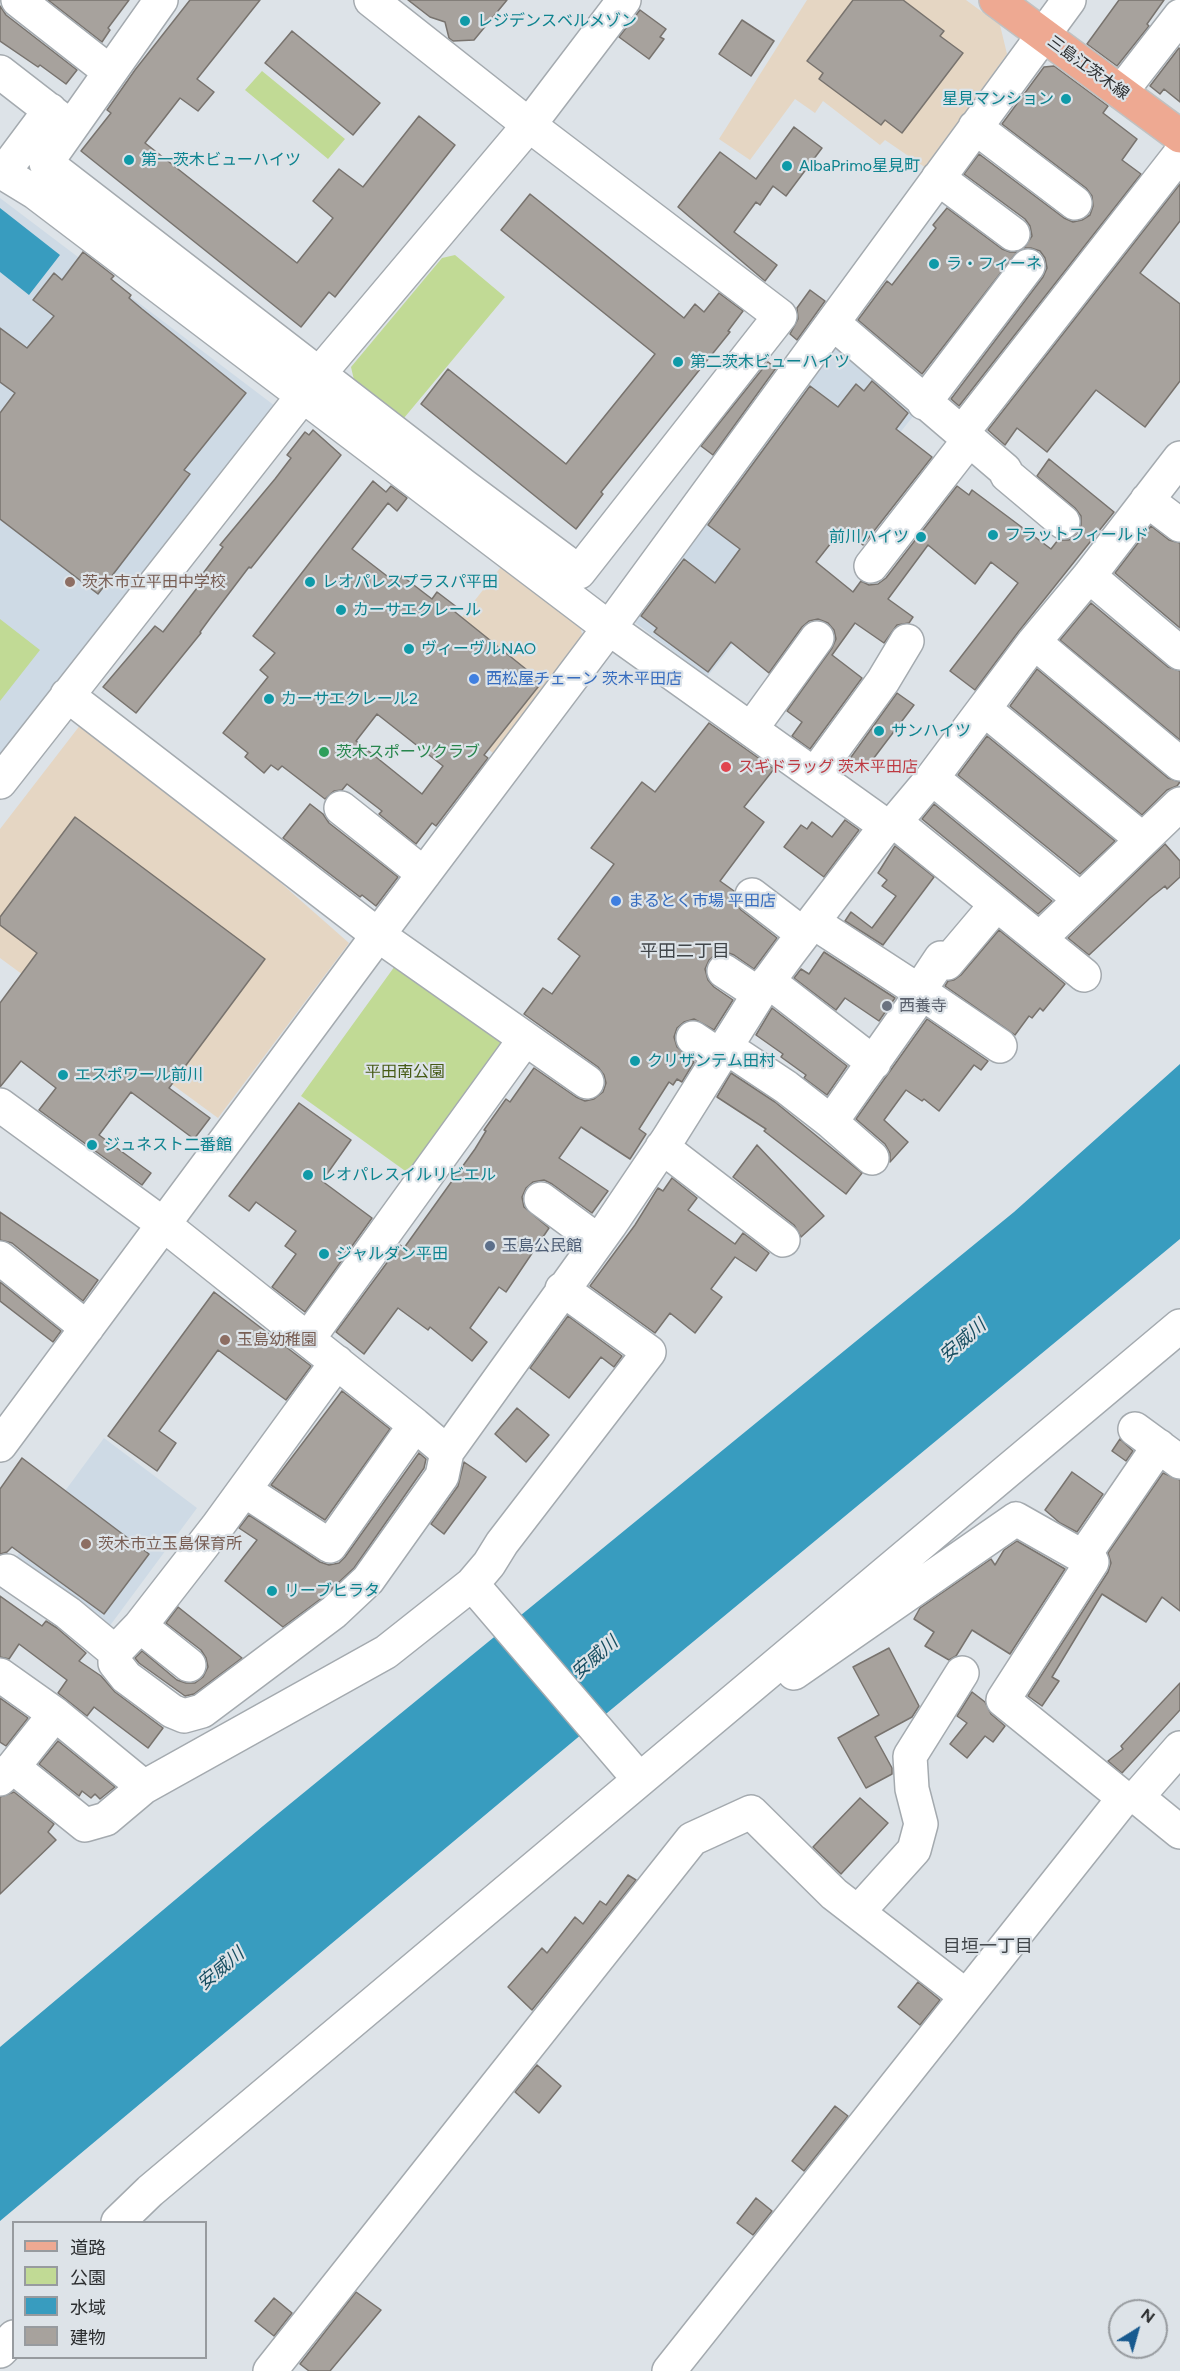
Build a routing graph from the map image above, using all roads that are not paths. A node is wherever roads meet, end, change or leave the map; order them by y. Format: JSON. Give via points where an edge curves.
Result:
{"nodes":[{"id":1,"x":18,"y":0,"type":"edge"},
{"id":2,"x":161,"y":0,"type":"edge"},
{"id":3,"x":371,"y":0,"type":"edge"},
{"id":4,"x":624,"y":0,"type":"edge"},
{"id":5,"x":996,"y":0,"type":"edge"},
{"id":6,"x":1069,"y":0,"type":"edge"},
{"id":7,"x":1180,"y":16,"type":"edge"},
{"id":8,"x":1042,"y":34,"type":"junction"},
{"id":9,"x":0,"y":72,"type":"edge"},
{"id":10,"x":110,"y":72,"type":"junction"},
{"id":11,"x":1121,"y":92,"type":"junction"},
{"id":12,"x":61,"y":118,"type":"junction"},
{"id":13,"x":529,"y":125,"type":"junction"},
{"id":14,"x":975,"y":127,"type":"junction"},
{"id":15,"x":1180,"y":136,"type":"edge"},
{"id":16,"x":1180,"y":154,"type":"edge"},
{"id":17,"x":1,"y":172,"type":"edge"},
{"id":18,"x":938,"y":178,"type":"junction"},
{"id":19,"x":1076,"y":203,"type":"dead end"},
{"id":20,"x":1013,"y":234,"type":"dead end"},
{"id":21,"x":1028,"y":266,"type":"dead end"},
{"id":22,"x":833,"y":323,"type":"junction"},
{"id":23,"x":310,"y":385,"type":"junction"},
{"id":24,"x":924,"y":403,"type":"junction"},
{"id":25,"x":965,"y":437,"type":"junction"},
{"id":26,"x":1180,"y":458,"type":"edge"},
{"id":27,"x":1147,"y":501,"type":"junction"},
{"id":28,"x":1063,"y":522,"type":"dead end"},
{"id":29,"x":1180,"y":525,"type":"edge"},
{"id":30,"x":871,"y":566,"type":"dead end"},
{"id":31,"x":1089,"y":576,"type":"junction"},
{"id":32,"x":609,"y":628,"type":"junction"},
{"id":33,"x":817,"y":638,"type":"dead end"},
{"id":34,"x":907,"y":641,"type":"dead end"},
{"id":35,"x":1034,"y":642,"type":"junction"},
{"id":36,"x":1180,"y":653,"type":"edge"},
{"id":37,"x":68,"y":695,"type":"junction"},
{"id":38,"x":984,"y":709,"type":"junction"},
{"id":39,"x":751,"y":729,"type":"junction"},
{"id":40,"x":1180,"y":764,"type":"edge"},
{"id":41,"x":815,"y":774,"type":"junction"},
{"id":42,"x":932,"y":778,"type":"junction"},
{"id":43,"x":0,"y":782,"type":"edge"},
{"id":44,"x":1180,"y":804,"type":"edge"},
{"id":45,"x":341,"y":808,"type":"dead end"},
{"id":46,"x":891,"y":824,"type":"junction"},
{"id":47,"x":1142,"y":839,"type":"junction"},
{"id":48,"x":424,"y":874,"type":"junction"},
{"id":49,"x":752,"y":895,"type":"dead end"},
{"id":50,"x":1080,"y":899,"type":"junction"},
{"id":51,"x":996,"y":904,"type":"junction"},
{"id":52,"x":808,"y":928,"type":"junction"},
{"id":53,"x":1051,"y":928,"type":"dead end"},
{"id":54,"x":378,"y":935,"type":"junction"},
{"id":55,"x":724,"y":971,"type":"dead end"},
{"id":56,"x":1084,"y":975,"type":"dead end"},
{"id":57,"x":764,"y":988,"type":"junction"},
{"id":58,"x":920,"y":992,"type":"junction"},
{"id":59,"x":525,"y":1039,"type":"junction"},
{"id":60,"x":1000,"y":1046,"type":"dead end"},
{"id":61,"x":713,"y":1047,"type":"junction"},
{"id":62,"x":874,"y":1063,"type":"junction"},
{"id":63,"x":587,"y":1082,"type":"dead end"},
{"id":64,"x":0,"y":1105,"type":"edge"},
{"id":65,"x":831,"y":1122,"type":"junction"},
{"id":66,"x":662,"y":1147,"type":"junction"},
{"id":67,"x":872,"y":1158,"type":"dead end"},
{"id":68,"x":542,"y":1199,"type":"dead end"},
{"id":69,"x":163,"y":1224,"type":"junction"},
{"id":70,"x":783,"y":1240,"type":"dead end"},
{"id":71,"x":598,"y":1241,"type":"junction"},
{"id":72,"x":0,"y":1258,"type":"edge"},
{"id":73,"x":562,"y":1289,"type":"junction"},
{"id":74,"x":1180,"y":1326,"type":"edge"},
{"id":75,"x":87,"y":1328,"type":"junction"},
{"id":76,"x":308,"y":1339,"type":"junction"},
{"id":77,"x":337,"y":1362,"type":"junction"},
{"id":78,"x":416,"y":1425,"type":"junction"},
{"id":79,"x":0,"y":1445,"type":"edge"},
{"id":80,"x":1158,"y":1446,"type":"edge"},
{"id":81,"x":447,"y":1452,"type":"junction"},
{"id":82,"x":244,"y":1490,"type":"junction"},
{"id":83,"x":1083,"y":1557,"type":"junction"},
{"id":84,"x":7,"y":1571,"type":"dead end"},
{"id":85,"x":475,"y":1588,"type":"junction"},
{"id":86,"x":140,"y":1626,"type":"junction"},
{"id":87,"x":115,"y":1652,"type":"junction"},
{"id":88,"x":189,"y":1665,"type":"dead end"},
{"id":89,"x":962,"y":1673,"type":"dead end"},
{"id":90,"x":0,"y":1675,"type":"edge"},
{"id":91,"x":729,"y":1703,"type":"junction"},
{"id":92,"x":55,"y":1714,"type":"junction"},
{"id":93,"x":1180,"y":1748,"type":"edge"},
{"id":94,"x":6,"y":1773,"type":"edge"},
{"id":95,"x":639,"y":1779,"type":"junction"},
{"id":96,"x":144,"y":1787,"type":"junction"},
{"id":97,"x":1131,"y":1797,"type":"junction"},
{"id":98,"x":1180,"y":1832,"type":"edge"},
{"id":99,"x":858,"y":1912,"type":"junction"},
{"id":100,"x":966,"y":1996,"type":"junction"},
{"id":101,"x":120,"y":2221,"type":"edge"},
{"id":102,"x":12,"y":2339,"type":"edge"},
{"id":103,"x":0,"y":2351,"type":"edge"},
{"id":104,"x":270,"y":2371,"type":"edge"},
{"id":105,"x":669,"y":2371,"type":"edge"}],
"edges":[{"from":1,"to":10,"type":"street"},
{"from":2,"to":10,"type":"street"},
{"from":3,"to":13,"type":"street"},
{"from":4,"to":13,"type":"street"},
{"from":5,"to":8,"type":"main road","name":"三島江茨木線"},
{"from":6,"to":8,"type":"street"},
{"from":7,"to":11,"type":"street"},
{"from":8,"to":11,"type":"main road","name":"三島江茨木線"},
{"from":8,"to":14,"type":"street"},
{"from":9,"to":12,"type":"street"},
{"from":10,"to":12,"type":"street"},
{"from":11,"to":15,"type":"main road","name":"三島江茨木線"},
{"from":12,"to":17,"type":"street"},
{"from":12,"to":23,"type":"street","via":[[46,163]]},
{"from":13,"to":23,"type":"street"},
{"from":13,"to":23,"type":"street","via":[[780,316],[579,572]]},
{"from":14,"to":18,"type":"street"},
{"from":14,"to":19,"type":"street"},
{"from":16,"to":25,"type":"street"},
{"from":17,"to":23,"type":"street"},
{"from":18,"to":20,"type":"street"},
{"from":18,"to":22,"type":"street"},
{"from":21,"to":24,"type":"street"},
{"from":22,"to":24,"type":"street"},
{"from":22,"to":32,"type":"street"},
{"from":23,"to":32,"type":"street"},
{"from":23,"to":37,"type":"street"},
{"from":24,"to":25,"type":"street"},
{"from":25,"to":28,"type":"street"},
{"from":25,"to":30,"type":"street"},
{"from":26,"to":27,"type":"street"},
{"from":27,"to":29,"type":"street"},
{"from":27,"to":31,"type":"street"},
{"from":31,"to":35,"type":"street"},
{"from":31,"to":36,"type":"street"},
{"from":32,"to":39,"type":"street"},
{"from":32,"to":48,"type":"street"},
{"from":33,"to":39,"type":"street"},
{"from":34,"to":41,"type":"street","via":[[883,681]]},
{"from":35,"to":38,"type":"street"},
{"from":35,"to":40,"type":"street"},
{"from":37,"to":43,"type":"street"},
{"from":37,"to":54,"type":"street"},
{"from":38,"to":42,"type":"street"},
{"from":38,"to":47,"type":"street"},
{"from":39,"to":41,"type":"street"},
{"from":41,"to":46,"type":"street"},
{"from":42,"to":46,"type":"street"},
{"from":42,"to":50,"type":"street"},
{"from":44,"to":47,"type":"street"},
{"from":45,"to":48,"type":"street"},
{"from":46,"to":51,"type":"street"},
{"from":46,"to":52,"type":"street"},
{"from":47,"to":50,"type":"street"},
{"from":48,"to":54,"type":"street"},
{"from":49,"to":52,"type":"street"},
{"from":50,"to":53,"type":"street"},
{"from":51,"to":56,"type":"street"},
{"from":51,"to":58,"type":"street","via":[[947,963],[941,958]]},
{"from":52,"to":57,"type":"street"},
{"from":52,"to":58,"type":"street"},
{"from":54,"to":59,"type":"street"},
{"from":54,"to":69,"type":"street"},
{"from":55,"to":57,"type":"street"},
{"from":57,"to":61,"type":"street"},
{"from":57,"to":62,"type":"street"},
{"from":58,"to":60,"type":"street"},
{"from":58,"to":62,"type":"street"},
{"from":59,"to":63,"type":"street"},
{"from":59,"to":76,"type":"street"},
{"from":61,"to":65,"type":"street","via":[[786,1088]]},
{"from":61,"to":66,"type":"street"},
{"from":62,"to":65,"type":"street"},
{"from":64,"to":69,"type":"street"},
{"from":65,"to":67,"type":"street"},
{"from":66,"to":70,"type":"street"},
{"from":66,"to":71,"type":"street"},
{"from":68,"to":71,"type":"street"},
{"from":69,"to":75,"type":"street"},
{"from":69,"to":76,"type":"street"},
{"from":71,"to":73,"type":"street"},
{"from":72,"to":75,"type":"street"},
{"from":73,"to":81,"type":"street"},
{"from":73,"to":85,"type":"street","via":[[649,1352],[502,1543]]},
{"from":74,"to":91,"type":"street"},
{"from":75,"to":79,"type":"street"},
{"from":76,"to":77,"type":"street"},
{"from":77,"to":78,"type":"street"},
{"from":77,"to":82,"type":"street"},
{"from":78,"to":81,"type":"street"},
{"from":78,"to":82,"type":"street","via":[[330,1546]]},
{"from":80,"to":83,"type":"street"},
{"from":81,"to":87,"type":"street","via":[[442,1476],[368,1580],[334,1612],[202,1712],[184,1716],[172,1711],[126,1677],[115,1663]]},
{"from":82,"to":86,"type":"street"},
{"from":83,"to":91,"type":"street","via":[[1016,1520],[760,1697]]},
{"from":83,"to":97,"type":"street","via":[[1092,1562],[1004,1700]]},
{"from":84,"to":87,"type":"street"},
{"from":85,"to":95,"type":"street"},
{"from":85,"to":96,"type":"street","via":[[386,1652]]},
{"from":86,"to":87,"type":"street"},
{"from":86,"to":88,"type":"street"},
{"from":89,"to":99,"type":"street","via":[[910,1756],[912,1789],[921,1824],[914,1850]]},
{"from":90,"to":92,"type":"street"},
{"from":91,"to":95,"type":"street"},
{"from":92,"to":94,"type":"street"},
{"from":92,"to":96,"type":"street"},
{"from":93,"to":97,"type":"street"},
{"from":94,"to":96,"type":"street","via":[[85,1825],[105,1819]]},
{"from":95,"to":101,"type":"street","via":[[150,2191]]},
{"from":97,"to":98,"type":"street"},
{"from":97,"to":100,"type":"street"},
{"from":99,"to":100,"type":"street"},
{"from":99,"to":104,"type":"street","via":[[834,1894],[751,1812],[692,1839]]},
{"from":100,"to":105,"type":"street"},
{"from":102,"to":103,"type":"street"}]}
